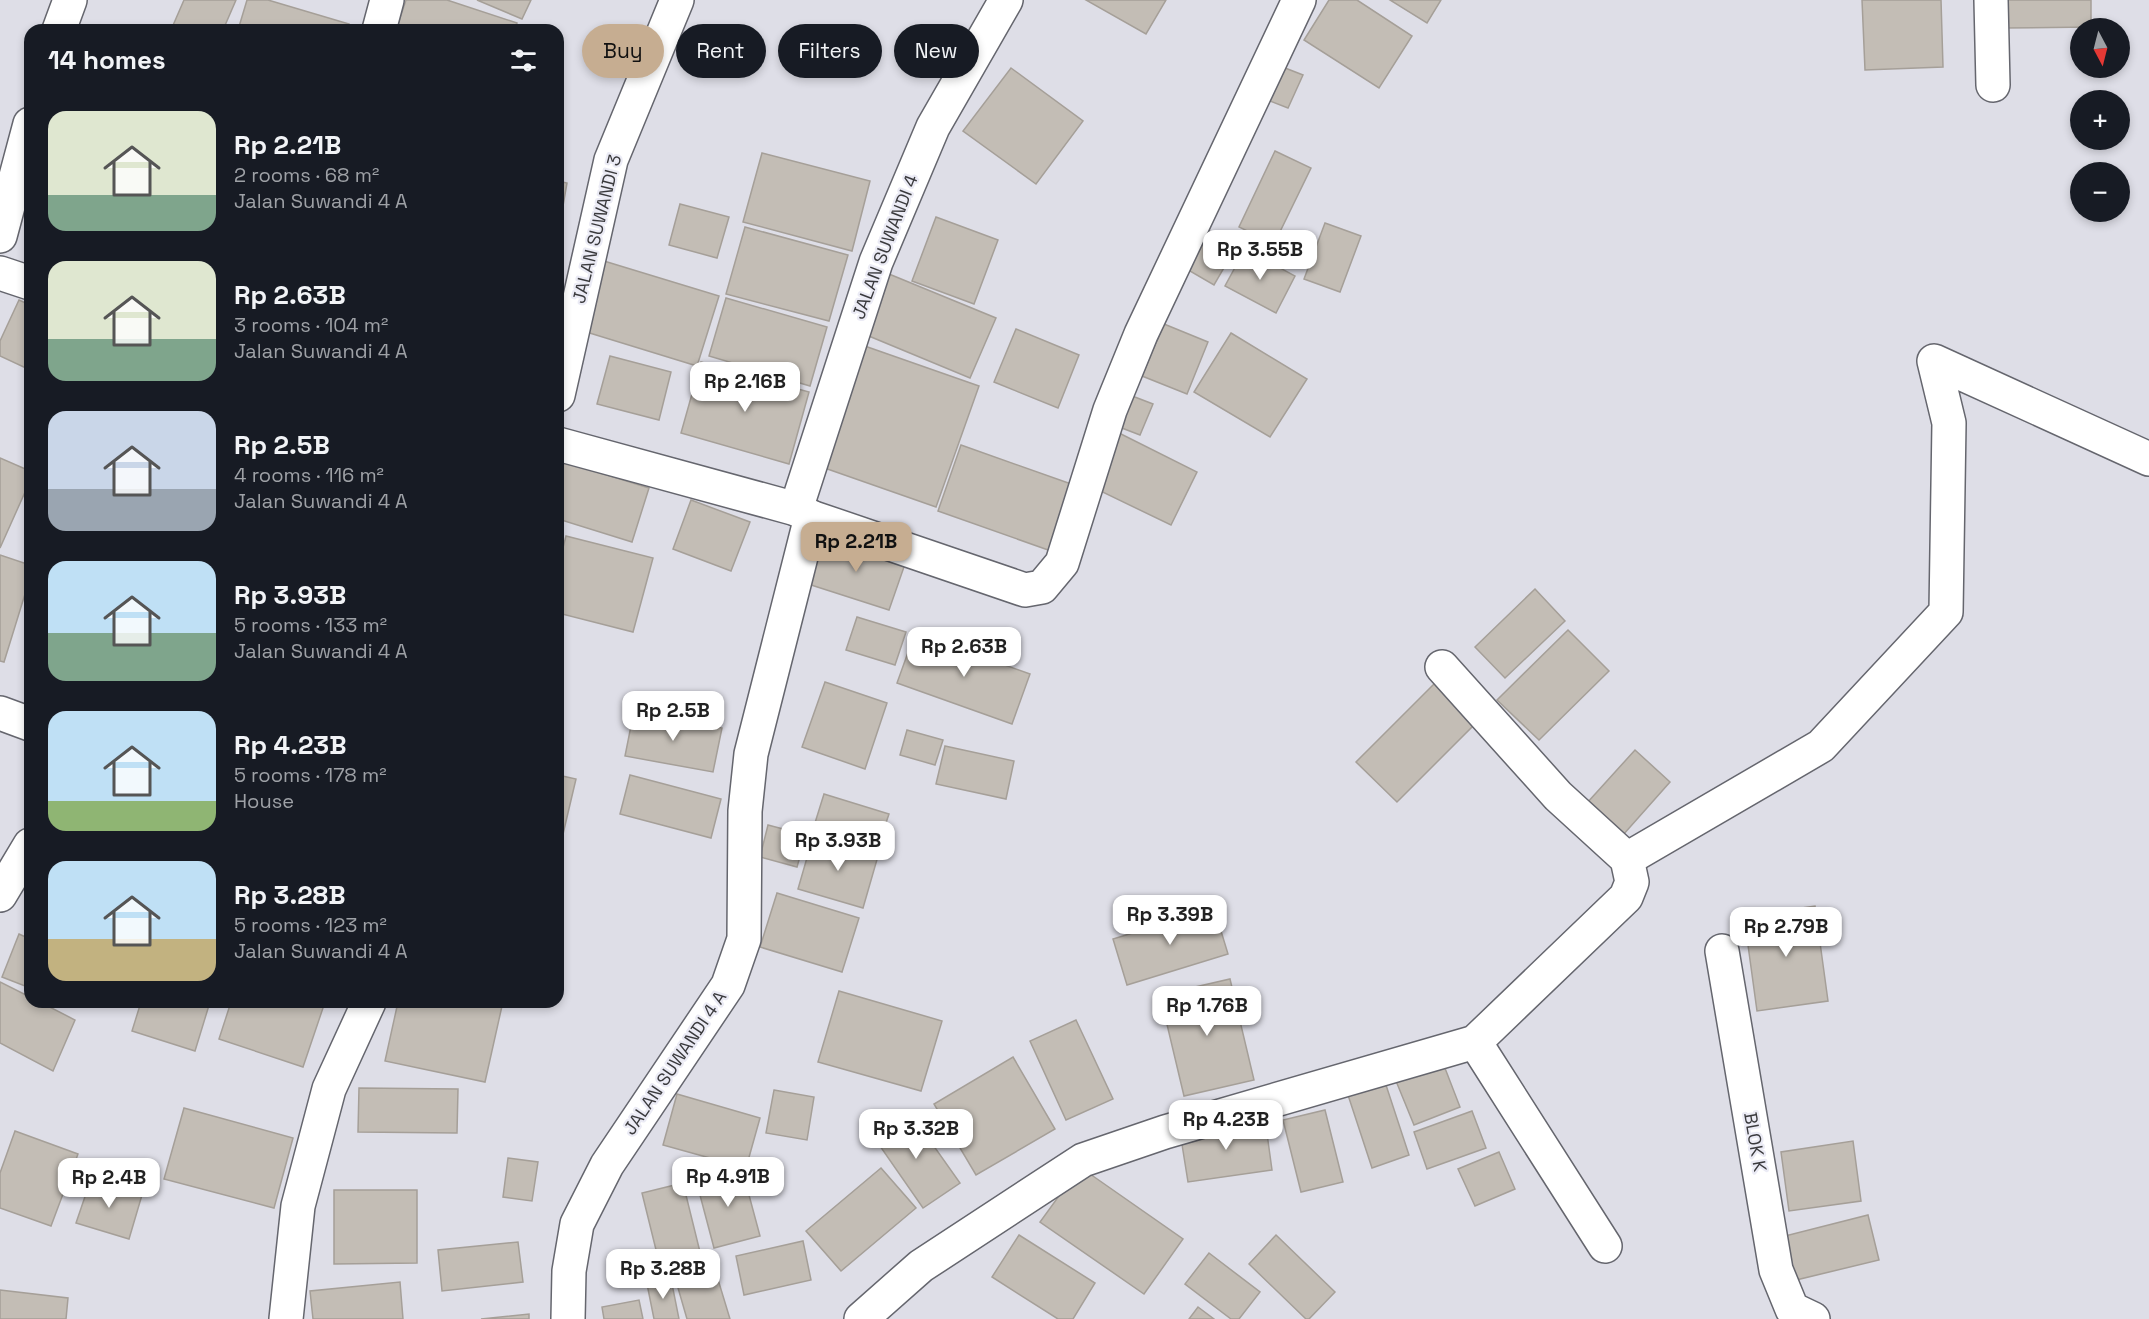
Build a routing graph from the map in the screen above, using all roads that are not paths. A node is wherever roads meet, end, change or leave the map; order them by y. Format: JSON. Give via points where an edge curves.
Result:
{"nodes":[{"id":1,"x":70,"y":0,"type":"edge"},
{"id":2,"x":387,"y":0,"type":"edge"},
{"id":3,"x":677,"y":0,"type":"edge"},
{"id":4,"x":1006,"y":0,"type":"edge"},
{"id":5,"x":1299,"y":0,"type":"edge"},
{"id":6,"x":1991,"y":0,"type":"edge"},
{"id":7,"x":61,"y":24,"type":"edge"},
{"id":8,"x":381,"y":24,"type":"edge"},
{"id":9,"x":1993,"y":85,"type":"dead end"},
{"id":10,"x":24,"y":146,"type":"edge"},
{"id":11,"x":0,"y":236,"type":"edge"},
{"id":12,"x":0,"y":273,"type":"edge"},
{"id":13,"x":24,"y":281,"type":"edge"},
{"id":14,"x":564,"y":368,"type":"edge"},
{"id":15,"x":564,"y":446,"type":"edge"},
{"id":16,"x":2149,"y":459,"type":"edge"},
{"id":17,"x":804,"y":513,"type":"junction"},
{"id":18,"x":1442,"y":667,"type":"dead end"},
{"id":19,"x":0,"y":713,"type":"edge"},
{"id":20,"x":24,"y":722,"type":"edge"},
{"id":21,"x":24,"y":855,"type":"edge"},
{"id":22,"x":1627,"y":859,"type":"junction"},
{"id":23,"x":0,"y":895,"type":"edge"},
{"id":24,"x":1722,"y":951,"type":"dead end"},
{"id":25,"x":366,"y":1008,"type":"edge"},
{"id":26,"x":1475,"y":1042,"type":"junction"},
{"id":27,"x":1605,"y":1246,"type":"dead end"},
{"id":28,"x":286,"y":1319,"type":"edge"},
{"id":29,"x":568,"y":1319,"type":"edge"},
{"id":30,"x":861,"y":1319,"type":"edge"},
{"id":31,"x":1813,"y":1319,"type":"edge"}],
"edges":[{"from":1,"to":7,"type":"street"},
{"from":2,"to":8,"type":"street"},
{"from":3,"to":14,"type":"street","name":"JALAN SUWANDI 3","via":[[611,160]]},
{"from":4,"to":17,"type":"street","name":"JALAN SUWANDI 4","via":[[933,127],[876,262]]},
{"from":5,"to":17,"type":"street","via":[[1141,334],[1110,410],[1062,563],[1042,587],[1025,590]]},
{"from":6,"to":9,"type":"street"},
{"from":10,"to":11,"type":"street"},
{"from":12,"to":13,"type":"street"},
{"from":15,"to":17,"type":"street"},
{"from":16,"to":22,"type":"street","via":[[1934,361],[1949,423],[1946,612],[1821,746]]},
{"from":17,"to":29,"type":"street","name":"JALAN SUWANDI 4 A","via":[[751,754],[745,812],[744,939],[728,985],[607,1165],[577,1224],[569,1270]]},
{"from":18,"to":22,"type":"street","via":[[1558,796]]},
{"from":19,"to":20,"type":"street"},
{"from":21,"to":23,"type":"street"},
{"from":22,"to":26,"type":"street","via":[[1632,882],[1626,897]]},
{"from":24,"to":31,"type":"street","name":"BLOK K","via":[[1776,1270],[1792,1309]]},
{"from":25,"to":28,"type":"street","via":[[329,1089],[301,1196]]},
{"from":26,"to":27,"type":"street"},
{"from":26,"to":30,"type":"street","via":[[1165,1132],[1083,1160],[921,1266]]}]}
